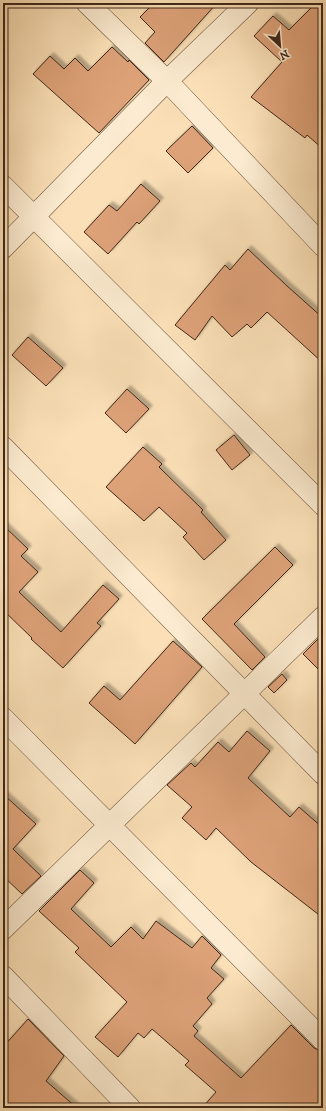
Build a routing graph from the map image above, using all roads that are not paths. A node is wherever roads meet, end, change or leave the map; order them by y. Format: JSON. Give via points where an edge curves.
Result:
{"nodes":[{"id":1,"x":87,"y":3,"type":"edge"},
{"id":2,"x":248,"y":3,"type":"edge"},
{"id":3,"x":167,"y":81,"type":"junction"},
{"id":4,"x":3,"y":186,"type":"edge"},
{"id":5,"x":35,"y":217,"type":"junction"},
{"id":6,"x":323,"y":246,"type":"edge"},
{"id":7,"x":3,"y":248,"type":"edge"},
{"id":8,"x":3,"y":447,"type":"edge"},
{"id":9,"x":323,"y":505,"type":"edge"},
{"id":10,"x":323,"y":617,"type":"edge"},
{"id":11,"x":244,"y":694,"type":"junction"},
{"id":12,"x":3,"y":718,"type":"edge"},
{"id":13,"x":323,"y":774,"type":"edge"},
{"id":14,"x":110,"y":824,"type":"junction"},
{"id":15,"x":3,"y":929,"type":"edge"},
{"id":16,"x":3,"y":976,"type":"edge"},
{"id":17,"x":323,"y":1040,"type":"edge"},
{"id":18,"x":130,"y":1108,"type":"edge"}],
"edges":[{"from":1,"to":3,"type":"street"},
{"from":2,"to":3,"type":"street"},
{"from":3,"to":5,"type":"street"},
{"from":3,"to":6,"type":"street"},
{"from":4,"to":5,"type":"street"},
{"from":5,"to":7,"type":"street"},
{"from":5,"to":9,"type":"street"},
{"from":8,"to":11,"type":"street"},
{"from":10,"to":11,"type":"street"},
{"from":11,"to":13,"type":"street"},
{"from":11,"to":14,"type":"street"},
{"from":12,"to":14,"type":"street"},
{"from":14,"to":15,"type":"street"},
{"from":14,"to":17,"type":"street"},
{"from":16,"to":18,"type":"street"}]}
